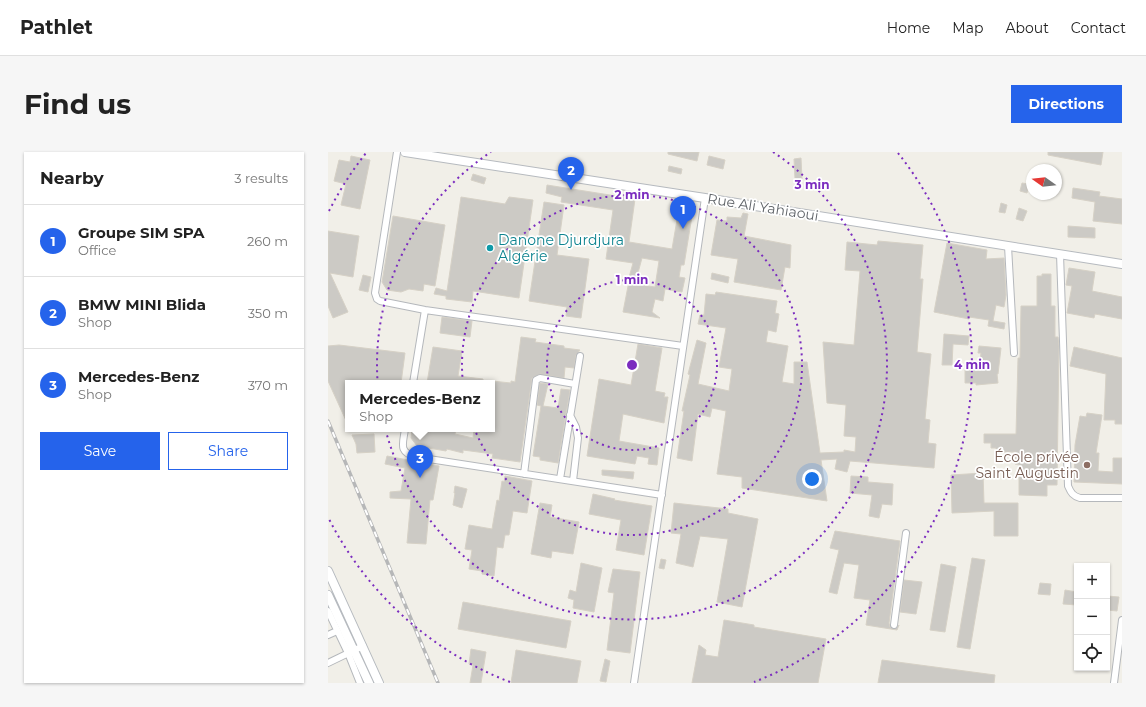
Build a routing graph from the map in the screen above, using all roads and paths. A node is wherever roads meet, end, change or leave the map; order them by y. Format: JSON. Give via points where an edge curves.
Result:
{"nodes":[{"id":1,"x":397,"y":152,"type":"edge"},
{"id":2,"x":405,"y":152,"type":"edge"},
{"id":3,"x":705,"y":198,"type":"junction"},
{"id":4,"x":1008,"y":246,"type":"junction"},
{"id":5,"x":1060,"y":254,"type":"junction"},
{"id":6,"x":1122,"y":264,"type":"edge"},
{"id":7,"x":425,"y":310,"type":"junction"},
{"id":8,"x":683,"y":346,"type":"junction"},
{"id":9,"x":1014,"y":353,"type":"dead end"},
{"id":10,"x":580,"y":356,"type":"dead end"},
{"id":11,"x":413,"y":380,"type":"edge"},
{"id":12,"x":574,"y":384,"type":"junction"},
{"id":13,"x":570,"y":414,"type":"junction"},
{"id":14,"x":404,"y":432,"type":"edge"},
{"id":15,"x":524,"y":474,"type":"junction"},
{"id":16,"x":560,"y":479,"type":"junction"},
{"id":17,"x":573,"y":481,"type":"junction"},
{"id":18,"x":662,"y":495,"type":"junction"},
{"id":19,"x":1122,"y":498,"type":"edge"},
{"id":20,"x":906,"y":533,"type":"dead end"},
{"id":21,"x":328,"y":570,"type":"edge"},
{"id":22,"x":328,"y":595,"type":"edge"},
{"id":23,"x":328,"y":611,"type":"edge"},
{"id":24,"x":1122,"y":620,"type":"edge"},
{"id":25,"x":894,"y":625,"type":"dead end"},
{"id":26,"x":338,"y":631,"type":"junction"},
{"id":27,"x":328,"y":635,"type":"edge"},
{"id":28,"x":363,"y":646,"type":"junction"},
{"id":29,"x":1120,"y":649,"type":"edge"},
{"id":30,"x":351,"y":652,"type":"junction"},
{"id":31,"x":328,"y":663,"type":"edge"},
{"id":32,"x":360,"y":683,"type":"edge"},
{"id":33,"x":369,"y":683,"type":"edge"},
{"id":34,"x":379,"y":683,"type":"edge"},
{"id":35,"x":634,"y":683,"type":"edge"},
{"id":36,"x":1114,"y":683,"type":"edge"}],
"edges":[{"from":1,"to":7,"type":"street","via":[[375,293],[380,301]]},
{"from":2,"to":3,"type":"main road","name":"Rue Ali Yahiaoui"},
{"from":3,"to":4,"type":"main road","name":"Rue Ali Yahiaoui"},
{"from":3,"to":8,"type":"street"},
{"from":4,"to":5,"type":"main road","name":"Rue Ali Yahiaoui"},
{"from":4,"to":9,"type":"street"},
{"from":5,"to":6,"type":"main road","name":"Rue Ali Yahiaoui"},
{"from":5,"to":19,"type":"street","via":[[1068,486],[1074,496],[1080,498]]},
{"from":7,"to":8,"type":"street"},
{"from":7,"to":11,"type":"street"},
{"from":8,"to":18,"type":"street"},
{"from":10,"to":12,"type":"street"},
{"from":12,"to":13,"type":"street"},
{"from":12,"to":15,"type":"street","via":[[540,378],[536,380]]},
{"from":13,"to":16,"type":"street"},
{"from":13,"to":17,"type":"street","via":[[578,438]]},
{"from":14,"to":15,"type":"street","via":[[402,446],[408,455]]},
{"from":15,"to":16,"type":"street"},
{"from":16,"to":17,"type":"street"},
{"from":17,"to":18,"type":"street"},
{"from":18,"to":35,"type":"street"},
{"from":20,"to":25,"type":"street"},
{"from":21,"to":28,"type":"main road"},
{"from":22,"to":30,"type":"main road"},
{"from":23,"to":26,"type":"street"},
{"from":24,"to":29,"type":"street"},
{"from":26,"to":27,"type":"street"},
{"from":26,"to":30,"type":"street"},
{"from":28,"to":30,"type":"street"},
{"from":28,"to":34,"type":"main road"},
{"from":29,"to":36,"type":"street"},
{"from":30,"to":31,"type":"street"},
{"from":30,"to":32,"type":"street"},
{"from":30,"to":33,"type":"main road"}]}
